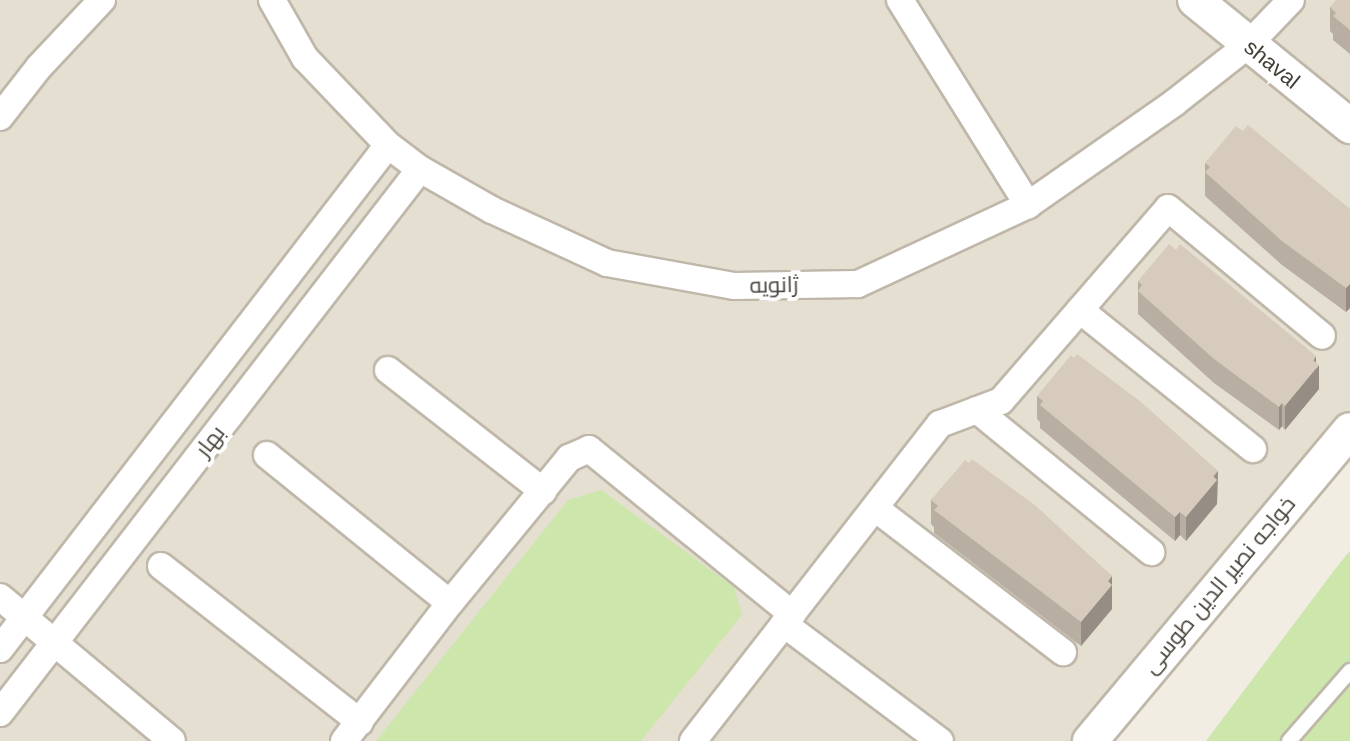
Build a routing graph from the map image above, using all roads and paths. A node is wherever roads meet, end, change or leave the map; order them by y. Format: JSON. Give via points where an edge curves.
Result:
{"nodes":[{"id":1,"x":102,"y":0,"type":"edge"},
{"id":2,"x":272,"y":0,"type":"edge"},
{"id":3,"x":900,"y":0,"type":"edge"},
{"id":4,"x":1195,"y":0,"type":"edge"},
{"id":5,"x":1291,"y":0,"type":"edge"},
{"id":6,"x":1248,"y":45,"type":"junction"},
{"id":7,"x":0,"y":117,"type":"edge"},
{"id":8,"x":1350,"y":126,"type":"edge"},
{"id":9,"x":388,"y":145,"type":"junction"},
{"id":10,"x":420,"y":169,"type":"junction"},
{"id":11,"x":1028,"y":205,"type":"junction"},
{"id":12,"x":1080,"y":310,"type":"junction"},
{"id":13,"x":1322,"y":336,"type":"dead end"},
{"id":14,"x":388,"y":370,"type":"dead end"},
{"id":15,"x":977,"y":410,"type":"junction"},
{"id":16,"x":1350,"y":430,"type":"edge"},
{"id":17,"x":1253,"y":449,"type":"dead end"},
{"id":18,"x":267,"y":455,"type":"dead end"},
{"id":19,"x":543,"y":491,"type":"junction"},
{"id":20,"x":875,"y":508,"type":"junction"},
{"id":21,"x":1151,"y":552,"type":"dead end"},
{"id":22,"x":161,"y":566,"type":"dead end"},
{"id":23,"x":0,"y":597,"type":"edge"},
{"id":24,"x":450,"y":603,"type":"junction"},
{"id":25,"x":24,"y":616,"type":"junction"},
{"id":26,"x":788,"y":619,"type":"junction"},
{"id":27,"x":52,"y":643,"type":"junction"},
{"id":28,"x":0,"y":649,"type":"edge"},
{"id":29,"x":1063,"y":652,"type":"dead end"},
{"id":30,"x":1350,"y":671,"type":"edge"},
{"id":31,"x":0,"y":713,"type":"edge"},
{"id":32,"x":352,"y":732,"type":"edge"},
{"id":33,"x":695,"y":740,"type":"edge"},
{"id":34,"x":172,"y":741,"type":"edge"},
{"id":35,"x":940,"y":741,"type":"edge"},
{"id":36,"x":1090,"y":741,"type":"edge"},
{"id":37,"x":1289,"y":741,"type":"edge"}],
"edges":[{"from":1,"to":7,"type":"street"},
{"from":2,"to":9,"type":"street","name":"ژانویه","via":[[305,58]]},
{"from":3,"to":11,"type":"street"},
{"from":4,"to":6,"type":"street","name":"shaval"},
{"from":5,"to":6,"type":"street","name":"ژانویه"},
{"from":6,"to":8,"type":"street","name":"shaval"},
{"from":6,"to":11,"type":"street","name":"ژانویه"},
{"from":9,"to":10,"type":"street","name":"ژانویه"},
{"from":9,"to":25,"type":"street","name":"بهار"},
{"from":10,"to":11,"type":"street","name":"ژانویه","via":[[492,210],[607,263],[734,286],[858,284]]},
{"from":10,"to":27,"type":"street","name":"بهار"},
{"from":12,"to":13,"type":"street","via":[[1168,208]]},
{"from":12,"to":15,"type":"street","via":[[1001,401]]},
{"from":12,"to":17,"type":"street"},
{"from":14,"to":19,"type":"street"},
{"from":15,"to":20,"type":"street","via":[[940,424]]},
{"from":15,"to":21,"type":"street"},
{"from":16,"to":36,"type":"street","name":"خواجه نصیر الدین طوسی"},
{"from":18,"to":24,"type":"street"},
{"from":19,"to":24,"type":"street"},
{"from":19,"to":26,"type":"street","via":[[569,458],[589,449]]},
{"from":20,"to":26,"type":"street"},
{"from":20,"to":29,"type":"street"},
{"from":22,"to":32,"type":"street"},
{"from":23,"to":25,"type":"street"},
{"from":24,"to":32,"type":"street"},
{"from":25,"to":27,"type":"street"},
{"from":25,"to":28,"type":"street","name":"بهار"},
{"from":26,"to":33,"type":"street"},
{"from":26,"to":35,"type":"street"},
{"from":27,"to":31,"type":"street","name":"بهار"},
{"from":27,"to":34,"type":"street"},
{"from":30,"to":37,"type":"lane"}]}
